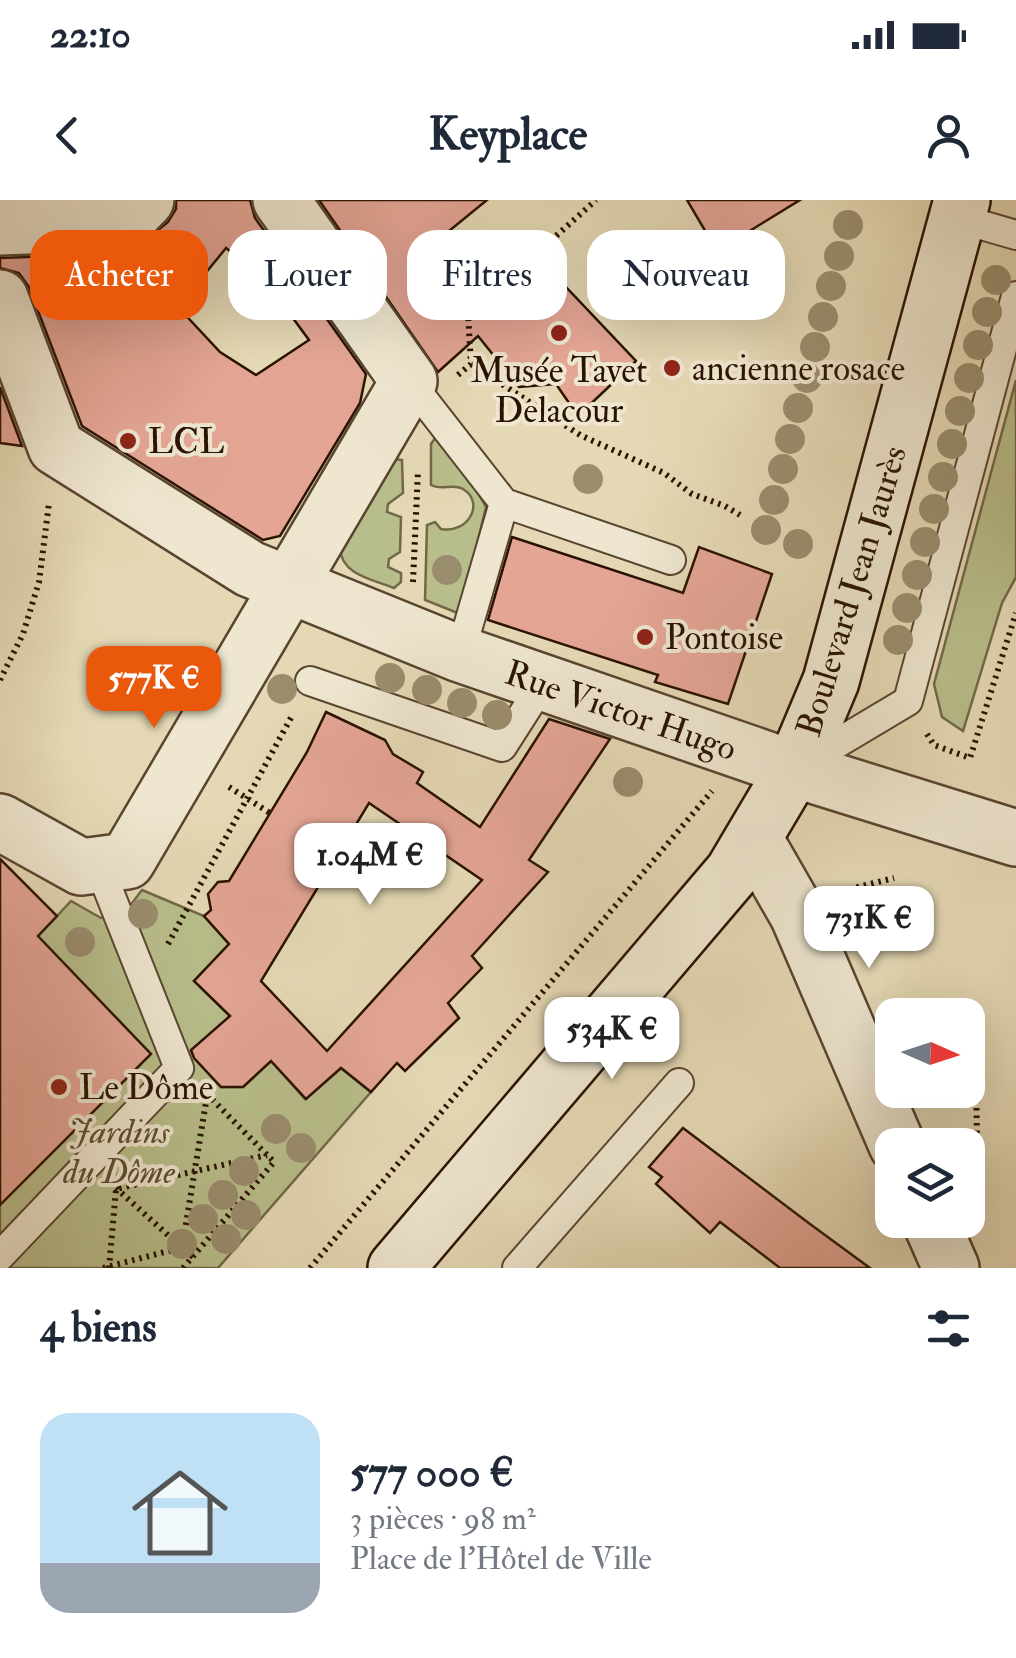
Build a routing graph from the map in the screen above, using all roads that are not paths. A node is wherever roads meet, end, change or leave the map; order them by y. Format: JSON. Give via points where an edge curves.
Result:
{"nodes":[{"id":1,"x":146,"y":200,"type":"edge"},
{"id":2,"x":281,"y":200,"type":"edge"},
{"id":3,"x":959,"y":209,"type":"edge"},
{"id":4,"x":0,"y":227,"type":"edge"},
{"id":5,"x":1016,"y":235,"type":"edge"},
{"id":6,"x":1016,"y":296,"type":"edge"},
{"id":7,"x":0,"y":298,"type":"edge"},
{"id":8,"x":434,"y":378,"type":"junction"},
{"id":9,"x":504,"y":502,"type":"junction"},
{"id":10,"x":671,"y":560,"type":"dead end"},
{"id":11,"x":288,"y":585,"type":"junction"},
{"id":12,"x":436,"y":644,"type":"junction"},
{"id":13,"x":310,"y":681,"type":"road end"},
{"id":14,"x":543,"y":682,"type":"junction"},
{"id":15,"x":769,"y":761,"type":"junction"},
{"id":16,"x":0,"y":822,"type":"edge"},
{"id":17,"x":1016,"y":838,"type":"edge"},
{"id":18,"x":755,"y":840,"type":"junction"},
{"id":19,"x":98,"y":864,"type":"junction"},
{"id":20,"x":679,"y":1082,"type":"dead end"},
{"id":21,"x":890,"y":1128,"type":"edge"},
{"id":22,"x":953,"y":1238,"type":"edge"},
{"id":23,"x":0,"y":1256,"type":"edge"},
{"id":24,"x":396,"y":1268,"type":"edge"},
{"id":25,"x":517,"y":1268,"type":"edge"},
{"id":26,"x":951,"y":1268,"type":"edge"}],
"edges":[{"from":1,"to":4,"type":"street","via":[[129,218],[107,224]]},
{"from":2,"to":8,"type":"street"},
{"from":3,"to":5,"type":"lane"},
{"from":3,"to":15,"type":"street","name":"Boulevard Jean Jaurès","via":[[831,681]]},
{"from":6,"to":15,"type":"lane","via":[[908,701]]},
{"from":7,"to":11,"type":"street","name":"Rue Victor Hugo","via":[[56,447],[250,569]]},
{"from":8,"to":9,"type":"lane"},
{"from":8,"to":11,"type":"street"},
{"from":9,"to":10,"type":"lane"},
{"from":9,"to":12,"type":"lane"},
{"from":11,"to":12,"type":"street","name":"Rue Victor Hugo"},
{"from":11,"to":19,"type":"street","via":[[126,861]]},
{"from":12,"to":14,"type":"street","name":"Rue Victor Hugo"},
{"from":13,"to":14,"type":"lane","via":[[502,748]]},
{"from":14,"to":15,"type":"street","name":"Rue Victor Hugo"},
{"from":15,"to":17,"type":"street","name":"Rue Victor Hugo"},
{"from":15,"to":18,"type":"street","name":"Boulevard Jean Jaurès"},
{"from":16,"to":19,"type":"street","via":[[81,866]]},
{"from":18,"to":21,"type":"street","via":[[798,914]]},
{"from":18,"to":24,"type":"street","name":"Boulevard Jean Jaurès"},
{"from":19,"to":23,"type":"lane","via":[[179,1068]]},
{"from":20,"to":25,"type":"lane"},
{"from":22,"to":26,"type":"street"}]}
